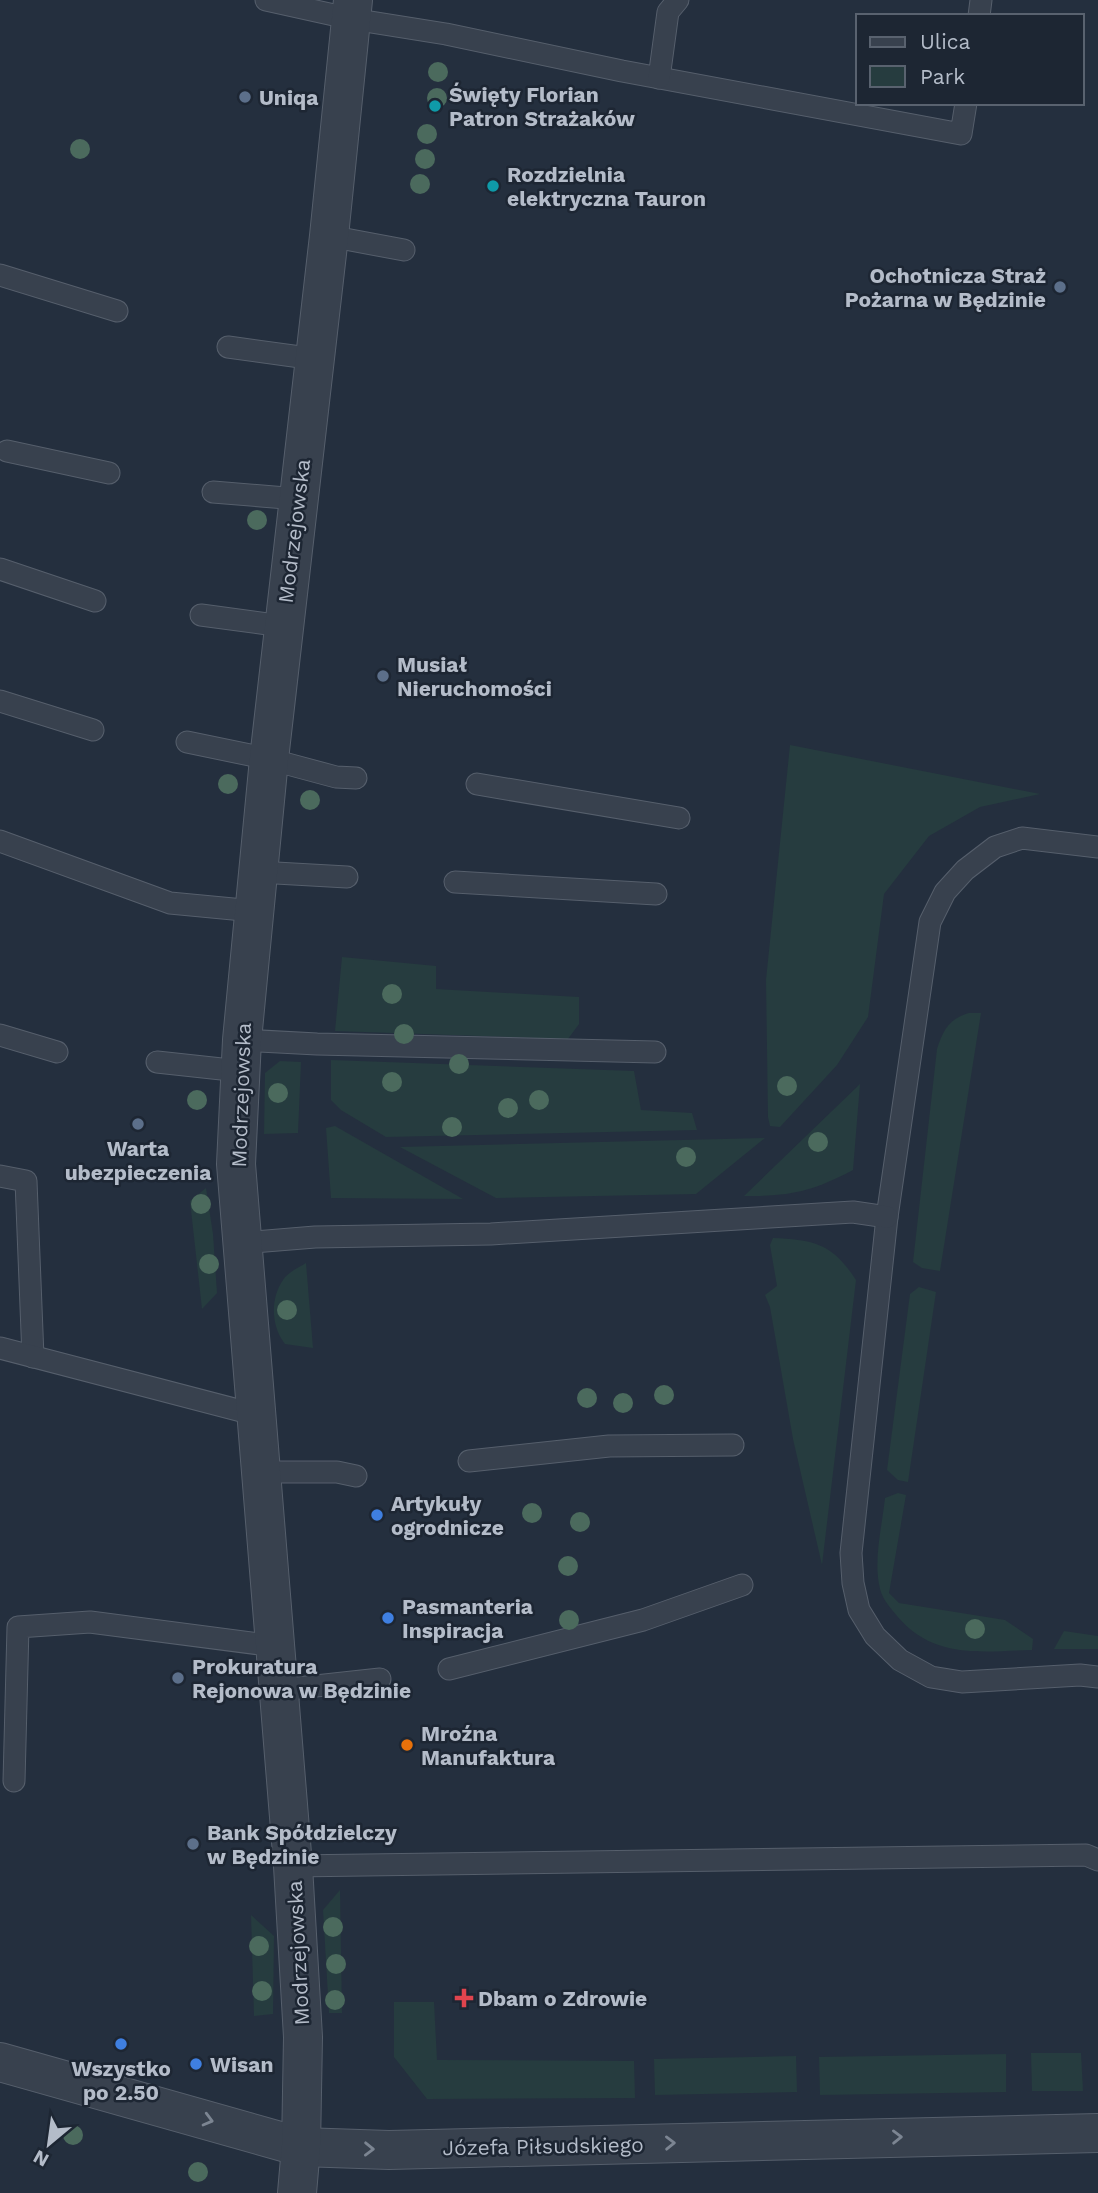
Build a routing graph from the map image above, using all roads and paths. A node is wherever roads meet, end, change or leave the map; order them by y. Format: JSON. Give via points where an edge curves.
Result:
{"nodes":[{"id":1,"x":266,"y":0,"type":"edge"},
{"id":2,"x":678,"y":0,"type":"edge"},
{"id":3,"x":353,"y":10,"type":"edge"},
{"id":4,"x":659,"y":78,"type":"junction"},
{"id":5,"x":966,"y":105,"type":"edge"},
{"id":6,"x":330,"y":236,"type":"junction"},
{"id":7,"x":404,"y":250,"type":"dead end"},
{"id":8,"x":0,"y":275,"type":"edge"},
{"id":9,"x":117,"y":310,"type":"dead end"},
{"id":10,"x":228,"y":347,"type":"dead end"},
{"id":11,"x":315,"y":359,"type":"junction"},
{"id":12,"x":7,"y":451,"type":"dead end"},
{"id":13,"x":109,"y":473,"type":"dead end"},
{"id":14,"x":213,"y":492,"type":"dead end"},
{"id":15,"x":298,"y":499,"type":"junction"},
{"id":16,"x":0,"y":569,"type":"edge"},
{"id":17,"x":95,"y":601,"type":"dead end"},
{"id":18,"x":201,"y":615,"type":"dead end"},
{"id":19,"x":282,"y":626,"type":"junction"},
{"id":20,"x":0,"y":701,"type":"edge"},
{"id":21,"x":93,"y":730,"type":"dead end"},
{"id":22,"x":187,"y":742,"type":"dead end"},
{"id":23,"x":269,"y":759,"type":"junction"},
{"id":24,"x":356,"y":778,"type":"dead end"},
{"id":25,"x":477,"y":784,"type":"dead end"},
{"id":26,"x":679,"y":818,"type":"dead end"},
{"id":27,"x":0,"y":841,"type":"edge"},
{"id":28,"x":1098,"y":848,"type":"edge"},
{"id":29,"x":258,"y":872,"type":"junction"},
{"id":30,"x":348,"y":877,"type":"dead end"},
{"id":31,"x":455,"y":882,"type":"dead end"},
{"id":32,"x":656,"y":894,"type":"dead end"},
{"id":33,"x":254,"y":911,"type":"junction"},
{"id":34,"x":0,"y":1035,"type":"edge"},
{"id":35,"x":57,"y":1052,"type":"dead end"},
{"id":36,"x":655,"y":1052,"type":"dead end"},
{"id":37,"x":241,"y":1055,"type":"junction"},
{"id":38,"x":157,"y":1062,"type":"dead end"},
{"id":39,"x":0,"y":1176,"type":"edge"},
{"id":40,"x":887,"y":1217,"type":"junction"},
{"id":41,"x":242,"y":1243,"type":"junction"},
{"id":42,"x":0,"y":1348,"type":"edge"},
{"id":43,"x":33,"y":1357,"type":"junction"},
{"id":44,"x":257,"y":1415,"type":"junction"},
{"id":45,"x":733,"y":1445,"type":"dead end"},
{"id":46,"x":469,"y":1461,"type":"dead end"},
{"id":47,"x":261,"y":1472,"type":"junction"},
{"id":48,"x":356,"y":1476,"type":"dead end"},
{"id":49,"x":742,"y":1585,"type":"dead end"},
{"id":50,"x":9,"y":1625,"type":"edge"},
{"id":51,"x":275,"y":1646,"type":"junction"},
{"id":52,"x":449,"y":1669,"type":"dead end"},
{"id":53,"x":1098,"y":1677,"type":"edge"},
{"id":54,"x":380,"y":1679,"type":"dead end"},
{"id":55,"x":279,"y":1690,"type":"junction"},
{"id":56,"x":14,"y":1781,"type":"dead end"},
{"id":57,"x":1098,"y":1860,"type":"edge"},
{"id":58,"x":293,"y":1866,"type":"junction"},
{"id":59,"x":0,"y":2062,"type":"edge"},
{"id":60,"x":1098,"y":2133,"type":"edge"},
{"id":61,"x":301,"y":2147,"type":"junction"},
{"id":62,"x":297,"y":2193,"type":"edge"}],
"edges":[{"from":1,"to":3,"type":"lane"},
{"from":2,"to":4,"type":"lane","via":[[668,12]]},
{"from":3,"to":4,"type":"lane"},
{"from":3,"to":6,"type":"street","name":"Modrzejowska"},
{"from":4,"to":5,"type":"lane","via":[[961,134]]},
{"from":6,"to":7,"type":"lane"},
{"from":6,"to":11,"type":"street","name":"Modrzejowska"},
{"from":8,"to":9,"type":"lane"},
{"from":10,"to":11,"type":"lane"},
{"from":11,"to":15,"type":"street","name":"Modrzejowska"},
{"from":12,"to":13,"type":"lane"},
{"from":14,"to":15,"type":"lane"},
{"from":15,"to":19,"type":"street","name":"Modrzejowska"},
{"from":16,"to":17,"type":"lane"},
{"from":18,"to":19,"type":"lane"},
{"from":19,"to":23,"type":"street","name":"Modrzejowska"},
{"from":20,"to":21,"type":"lane"},
{"from":22,"to":23,"type":"lane"},
{"from":23,"to":24,"type":"lane"},
{"from":23,"to":29,"type":"street","name":"Modrzejowska"},
{"from":25,"to":26,"type":"lane"},
{"from":27,"to":33,"type":"lane","via":[[170,903]]},
{"from":28,"to":40,"type":"lane","via":[[1022,838],[995,848],[945,892],[930,922],[924,954]]},
{"from":29,"to":30,"type":"lane"},
{"from":29,"to":33,"type":"street","name":"Modrzejowska"},
{"from":31,"to":32,"type":"lane"},
{"from":33,"to":37,"type":"street","name":"Modrzejowska"},
{"from":34,"to":35,"type":"lane"},
{"from":36,"to":37,"type":"lane","via":[[317,1044]]},
{"from":37,"to":38,"type":"lane"},
{"from":37,"to":41,"type":"street","name":"Modrzejowska","via":[[236,1164]]},
{"from":39,"to":43,"type":"lane","via":[[26,1181]]},
{"from":40,"to":41,"type":"lane","via":[[853,1212],[491,1234]]},
{"from":40,"to":53,"type":"lane","via":[[851,1553],[859,1610],[875,1636],[900,1660],[931,1677],[962,1682]]},
{"from":41,"to":44,"type":"street","name":"Modrzejowska"},
{"from":42,"to":43,"type":"lane"},
{"from":43,"to":44,"type":"lane"},
{"from":44,"to":47,"type":"street","name":"Modrzejowska"},
{"from":45,"to":46,"type":"lane","via":[[609,1446]]},
{"from":47,"to":48,"type":"lane"},
{"from":47,"to":51,"type":"street","name":"Modrzejowska"},
{"from":49,"to":52,"type":"lane","via":[[643,1620]]},
{"from":50,"to":51,"type":"lane","via":[[90,1622]]},
{"from":50,"to":56,"type":"lane"},
{"from":51,"to":55,"type":"street","name":"Modrzejowska"},
{"from":54,"to":55,"type":"lane"},
{"from":55,"to":58,"type":"street","name":"Modrzejowska"},
{"from":57,"to":58,"type":"lane","via":[[1086,1855]]},
{"from":58,"to":61,"type":"street","name":"Modrzejowska","via":[[303,2037]]},
{"from":59,"to":61,"type":"street","name":"Józefa Piłsudskiego","one_way":true},
{"from":61,"to":60,"type":"street","name":"Józefa Piłsudskiego","one_way":true,"via":[[389,2150]]},
{"from":61,"to":62,"type":"street","name":"Modrzejowska"}]}
